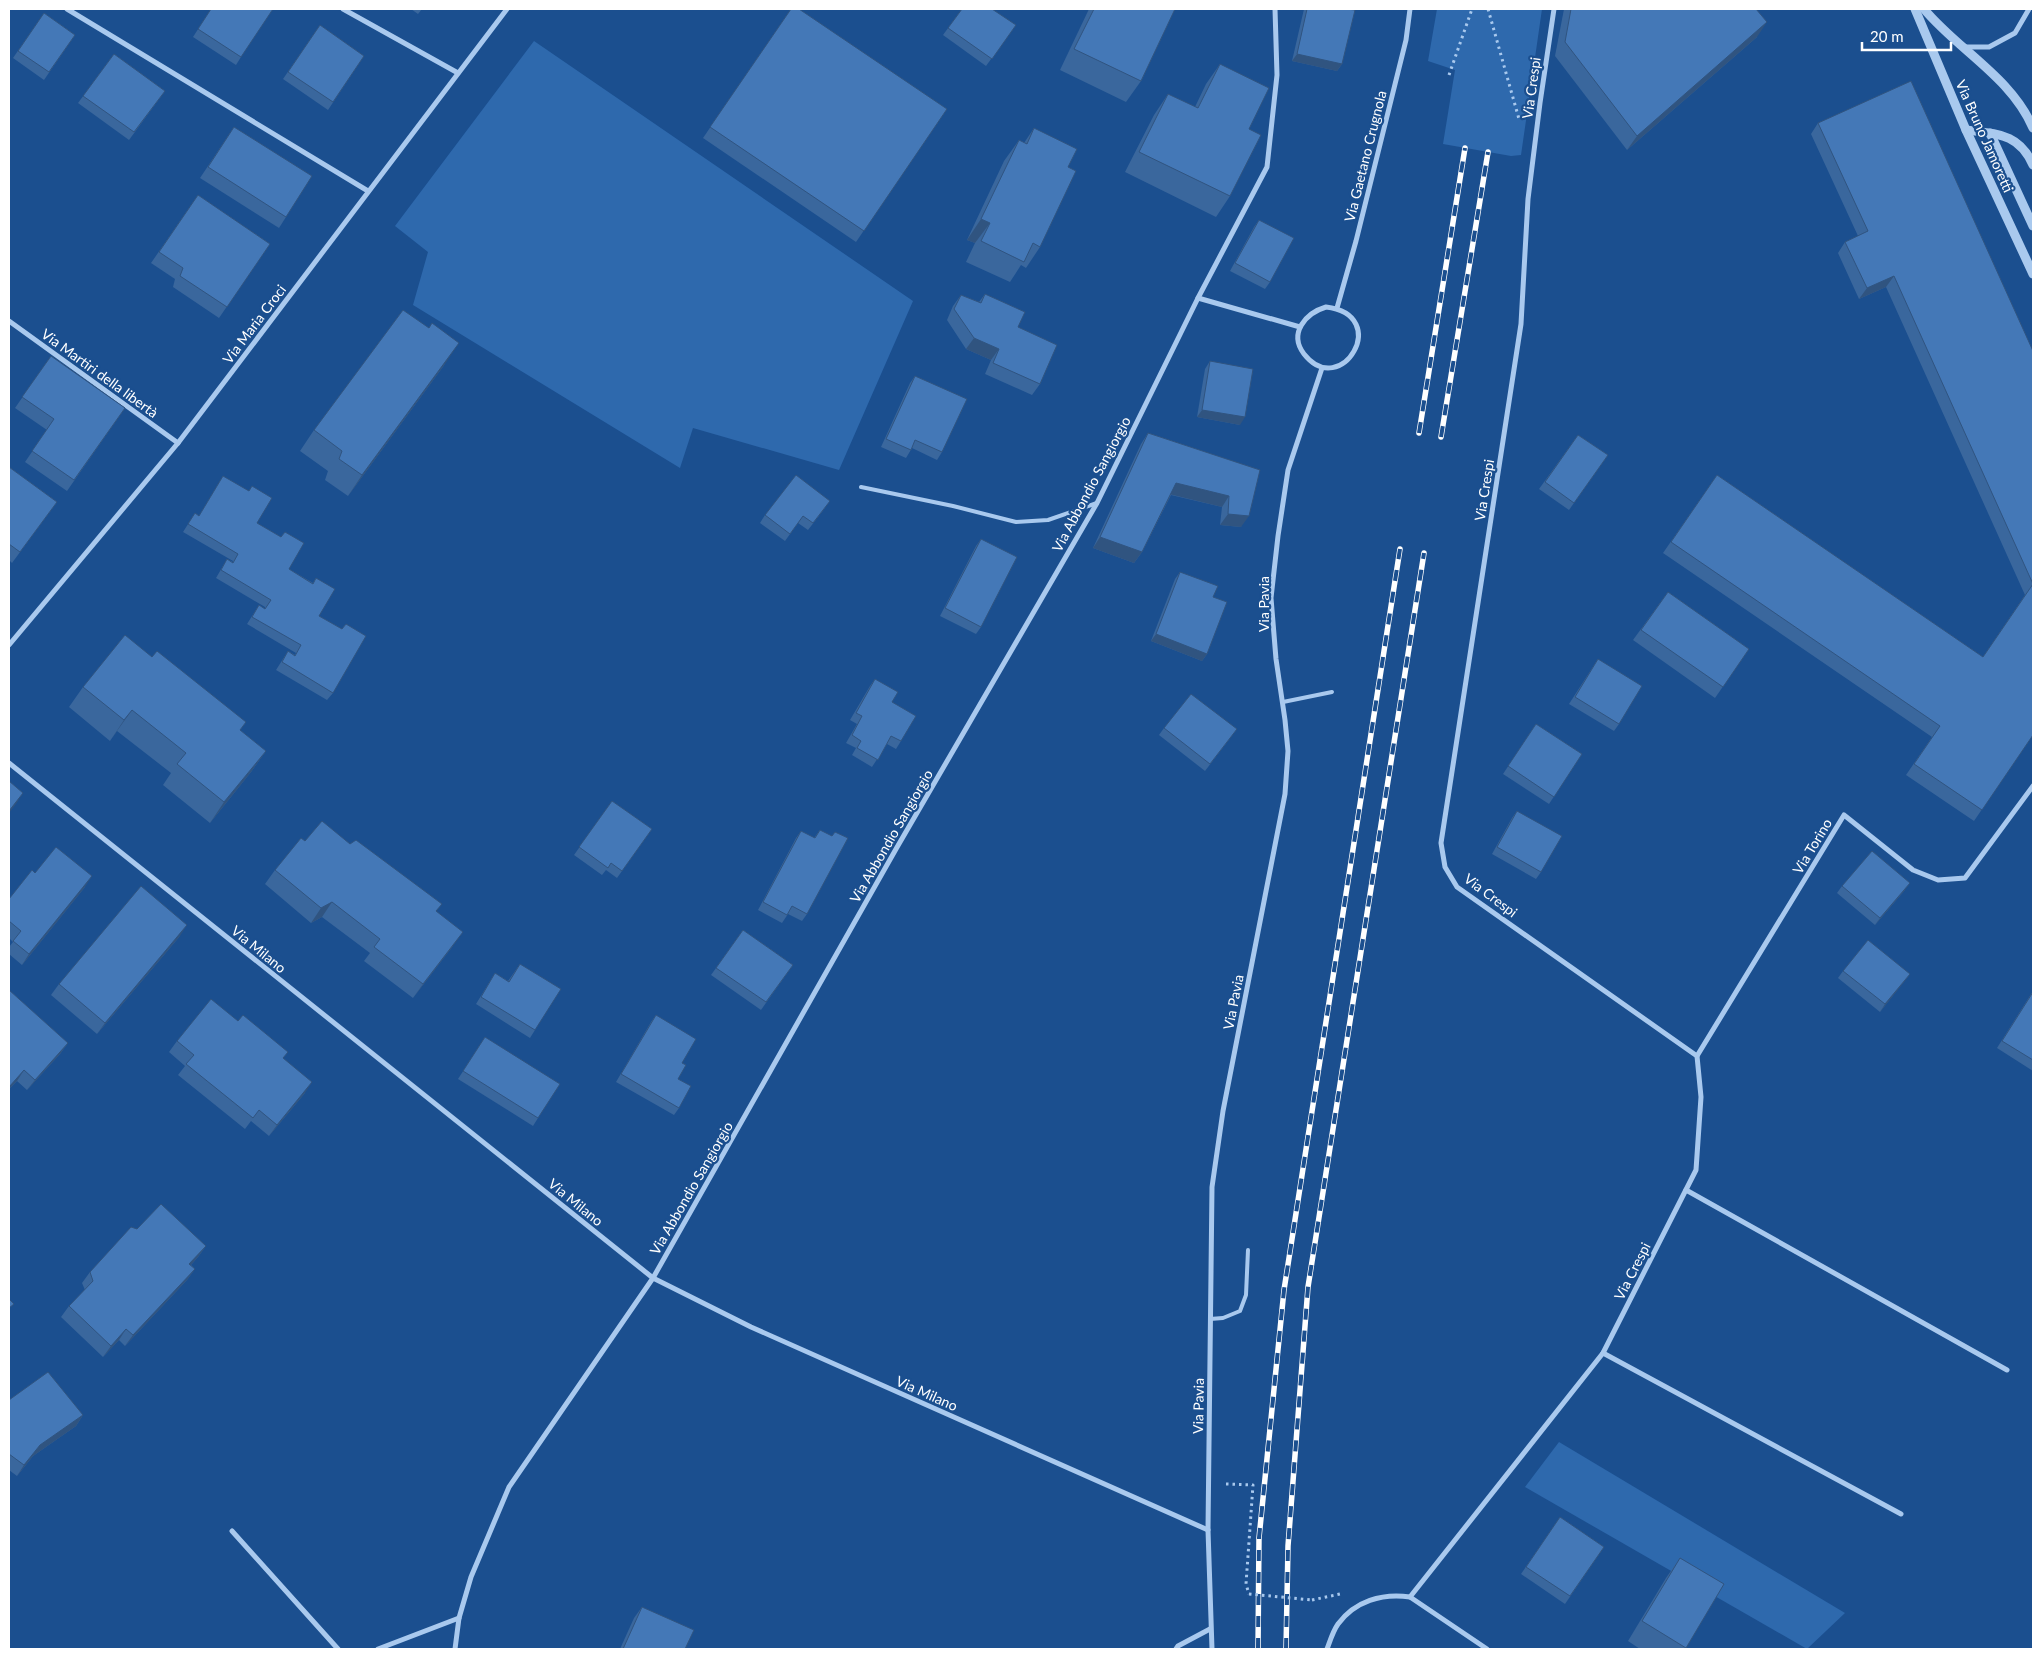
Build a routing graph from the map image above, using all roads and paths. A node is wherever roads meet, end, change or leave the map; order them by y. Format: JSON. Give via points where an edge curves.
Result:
{"nodes":[{"id":1,"x":67,"y":9,"type":"edge"},
{"id":2,"x":343,"y":9,"type":"edge"},
{"id":3,"x":507,"y":9,"type":"edge"},
{"id":4,"x":1275,"y":9,"type":"edge"},
{"id":5,"x":1410,"y":9,"type":"edge"},
{"id":6,"x":1472,"y":9,"type":"edge"},
{"id":7,"x":1488,"y":9,"type":"edge"},
{"id":8,"x":1554,"y":9,"type":"edge"},
{"id":9,"x":1915,"y":9,"type":"edge"},
{"id":10,"x":1924,"y":9,"type":"edge"},
{"id":11,"x":2029,"y":9,"type":"edge"},
{"id":12,"x":1961,"y":47,"type":"junction"},
{"id":13,"x":458,"y":73,"type":"junction"},
{"id":14,"x":1449,"y":75,"type":"dead end"},
{"id":15,"x":1520,"y":123,"type":"dead end"},
{"id":16,"x":2033,"y":128,"type":"edge"},
{"id":17,"x":1966,"y":130,"type":"junction"},
{"id":18,"x":1990,"y":133,"type":"junction"},
{"id":19,"x":2033,"y":165,"type":"edge"},
{"id":20,"x":368,"y":191,"type":"junction"},
{"id":21,"x":2033,"y":226,"type":"edge"},
{"id":22,"x":2033,"y":274,"type":"edge"},
{"id":23,"x":1198,"y":298,"type":"junction"},
{"id":24,"x":1337,"y":308,"type":"junction"},
{"id":25,"x":9,"y":321,"type":"edge"},
{"id":26,"x":1300,"y":327,"type":"junction"},
{"id":27,"x":1322,"y":368,"type":"junction"},
{"id":28,"x":178,"y":443,"type":"junction"},
{"id":29,"x":861,"y":487,"type":"dead end"},
{"id":30,"x":1097,"y":503,"type":"junction"},
{"id":31,"x":9,"y":645,"type":"edge"},
{"id":32,"x":1332,"y":692,"type":"dead end"},
{"id":33,"x":1283,"y":702,"type":"junction"},
{"id":34,"x":9,"y":763,"type":"edge"},
{"id":35,"x":2033,"y":786,"type":"edge"},
{"id":36,"x":1697,"y":1056,"type":"junction"},
{"id":37,"x":1686,"y":1190,"type":"junction"},
{"id":38,"x":1248,"y":1250,"type":"dead end"},
{"id":39,"x":653,"y":1278,"type":"junction"},
{"id":40,"x":1210,"y":1320,"type":"junction"},
{"id":41,"x":1603,"y":1353,"type":"junction"},
{"id":42,"x":2007,"y":1370,"type":"dead end"},
{"id":43,"x":1208,"y":1483,"type":"junction"},
{"id":44,"x":1901,"y":1514,"type":"dead end"},
{"id":45,"x":1208,"y":1530,"type":"junction"},
{"id":46,"x":232,"y":1531,"type":"dead end"},
{"id":47,"x":1342,"y":1594,"type":"dead end"},
{"id":48,"x":1410,"y":1596,"type":"junction"},
{"id":49,"x":459,"y":1618,"type":"junction"},
{"id":50,"x":1210,"y":1629,"type":"junction"},
{"id":51,"x":338,"y":1649,"type":"edge"},
{"id":52,"x":378,"y":1649,"type":"edge"},
{"id":53,"x":456,"y":1649,"type":"edge"},
{"id":54,"x":1176,"y":1649,"type":"edge"},
{"id":55,"x":1212,"y":1649,"type":"edge"},
{"id":56,"x":1327,"y":1649,"type":"edge"},
{"id":57,"x":1487,"y":1649,"type":"edge"}],
"edges":[{"from":1,"to":20,"type":"street"},
{"from":2,"to":13,"type":"street"},
{"from":3,"to":13,"type":"street","name":"Via Maria Croci"},
{"from":4,"to":23,"type":"street","name":"Via Abbondio Sangiorgio","via":[[1277,75],[1267,167]]},
{"from":5,"to":24,"type":"street","name":"Via Gaetano Crugnola","via":[[1406,40]]},
{"from":6,"to":14,"type":"path"},
{"from":7,"to":15,"type":"path"},
{"from":8,"to":36,"type":"street","name":"Via Crespi","via":[[1528,199],[1522,324],[1441,843],[1445,867],[1457,887]]},
{"from":9,"to":17,"type":"street","name":"Via Bruno Jamoretti"},
{"from":10,"to":12,"type":"street"},
{"from":11,"to":12,"type":"street","via":[[2015,33],[1989,47]]},
{"from":12,"to":16,"type":"street","via":[[2017,100]]},
{"from":13,"to":20,"type":"street","name":"Via Maria Croci"},
{"from":17,"to":18,"type":"street"},
{"from":17,"to":22,"type":"street","name":"Via Bruno Jamoretti"},
{"from":18,"to":19,"type":"street","via":[[2018,143]]},
{"from":18,"to":21,"type":"street"},
{"from":20,"to":28,"type":"street","name":"Via Maria Croci"},
{"from":23,"to":26,"type":"street"},
{"from":23,"to":30,"type":"street","name":"Via Abbondio Sangiorgio"},
{"from":24,"to":26,"type":"street","via":[[1315,310]]},
{"from":24,"to":27,"type":"street","via":[[1349,314],[1357,325],[1356,351],[1347,362]]},
{"from":25,"to":28,"type":"street","name":"Via Martiri della libertà"},
{"from":26,"to":27,"type":"street","via":[[1302,351]]},
{"from":27,"to":33,"type":"street","name":"Via Pavia","via":[[1288,470],[1278,536],[1272,598]]},
{"from":28,"to":31,"type":"street","name":"Via Maria Croci"},
{"from":29,"to":30,"type":"lane","via":[[1016,522],[1048,520]]},
{"from":30,"to":39,"type":"street","name":"Via Abbondio Sangiorgio"},
{"from":32,"to":33,"type":"lane"},
{"from":33,"to":40,"type":"street","name":"Via Pavia","via":[[1288,751],[1285,794],[1223,1110],[1212,1187]]},
{"from":34,"to":39,"type":"street","name":"Via Milano"},
{"from":35,"to":36,"type":"street","name":"Via Torino","via":[[1965,878],[1938,880],[1913,870],[1844,815]]},
{"from":36,"to":37,"type":"street","name":"Via Crespi","via":[[1701,1097],[1696,1170]]},
{"from":37,"to":41,"type":"street","name":"Via Crespi"},
{"from":37,"to":42,"type":"street"},
{"from":38,"to":40,"type":"lane","via":[[1246,1295],[1240,1311]]},
{"from":39,"to":45,"type":"street","name":"Via Milano","via":[[751,1327]]},
{"from":39,"to":49,"type":"street","name":"Via Abbondio Sangiorgio","via":[[509,1487],[471,1577]]},
{"from":40,"to":43,"type":"street","name":"Via Pavia"},
{"from":41,"to":44,"type":"street"},
{"from":41,"to":48,"type":"street","name":"Via Crespi"},
{"from":43,"to":45,"type":"street","name":"Via Pavia"},
{"from":43,"to":47,"type":"path","bridge":true,"via":[[1254,1485],[1246,1584],[1249,1594],[1312,1600]]},
{"from":45,"to":50,"type":"street","name":"Via Pavia"},
{"from":46,"to":51,"type":"street"},
{"from":48,"to":56,"type":"street","via":[[1393,1594],[1374,1598],[1351,1609],[1337,1626]]},
{"from":48,"to":57,"type":"street"},
{"from":49,"to":52,"type":"street"},
{"from":49,"to":53,"type":"street","name":"Via Abbondio Sangiorgio"},
{"from":50,"to":54,"type":"street"},
{"from":50,"to":55,"type":"street","name":"Via Pavia"}]}
